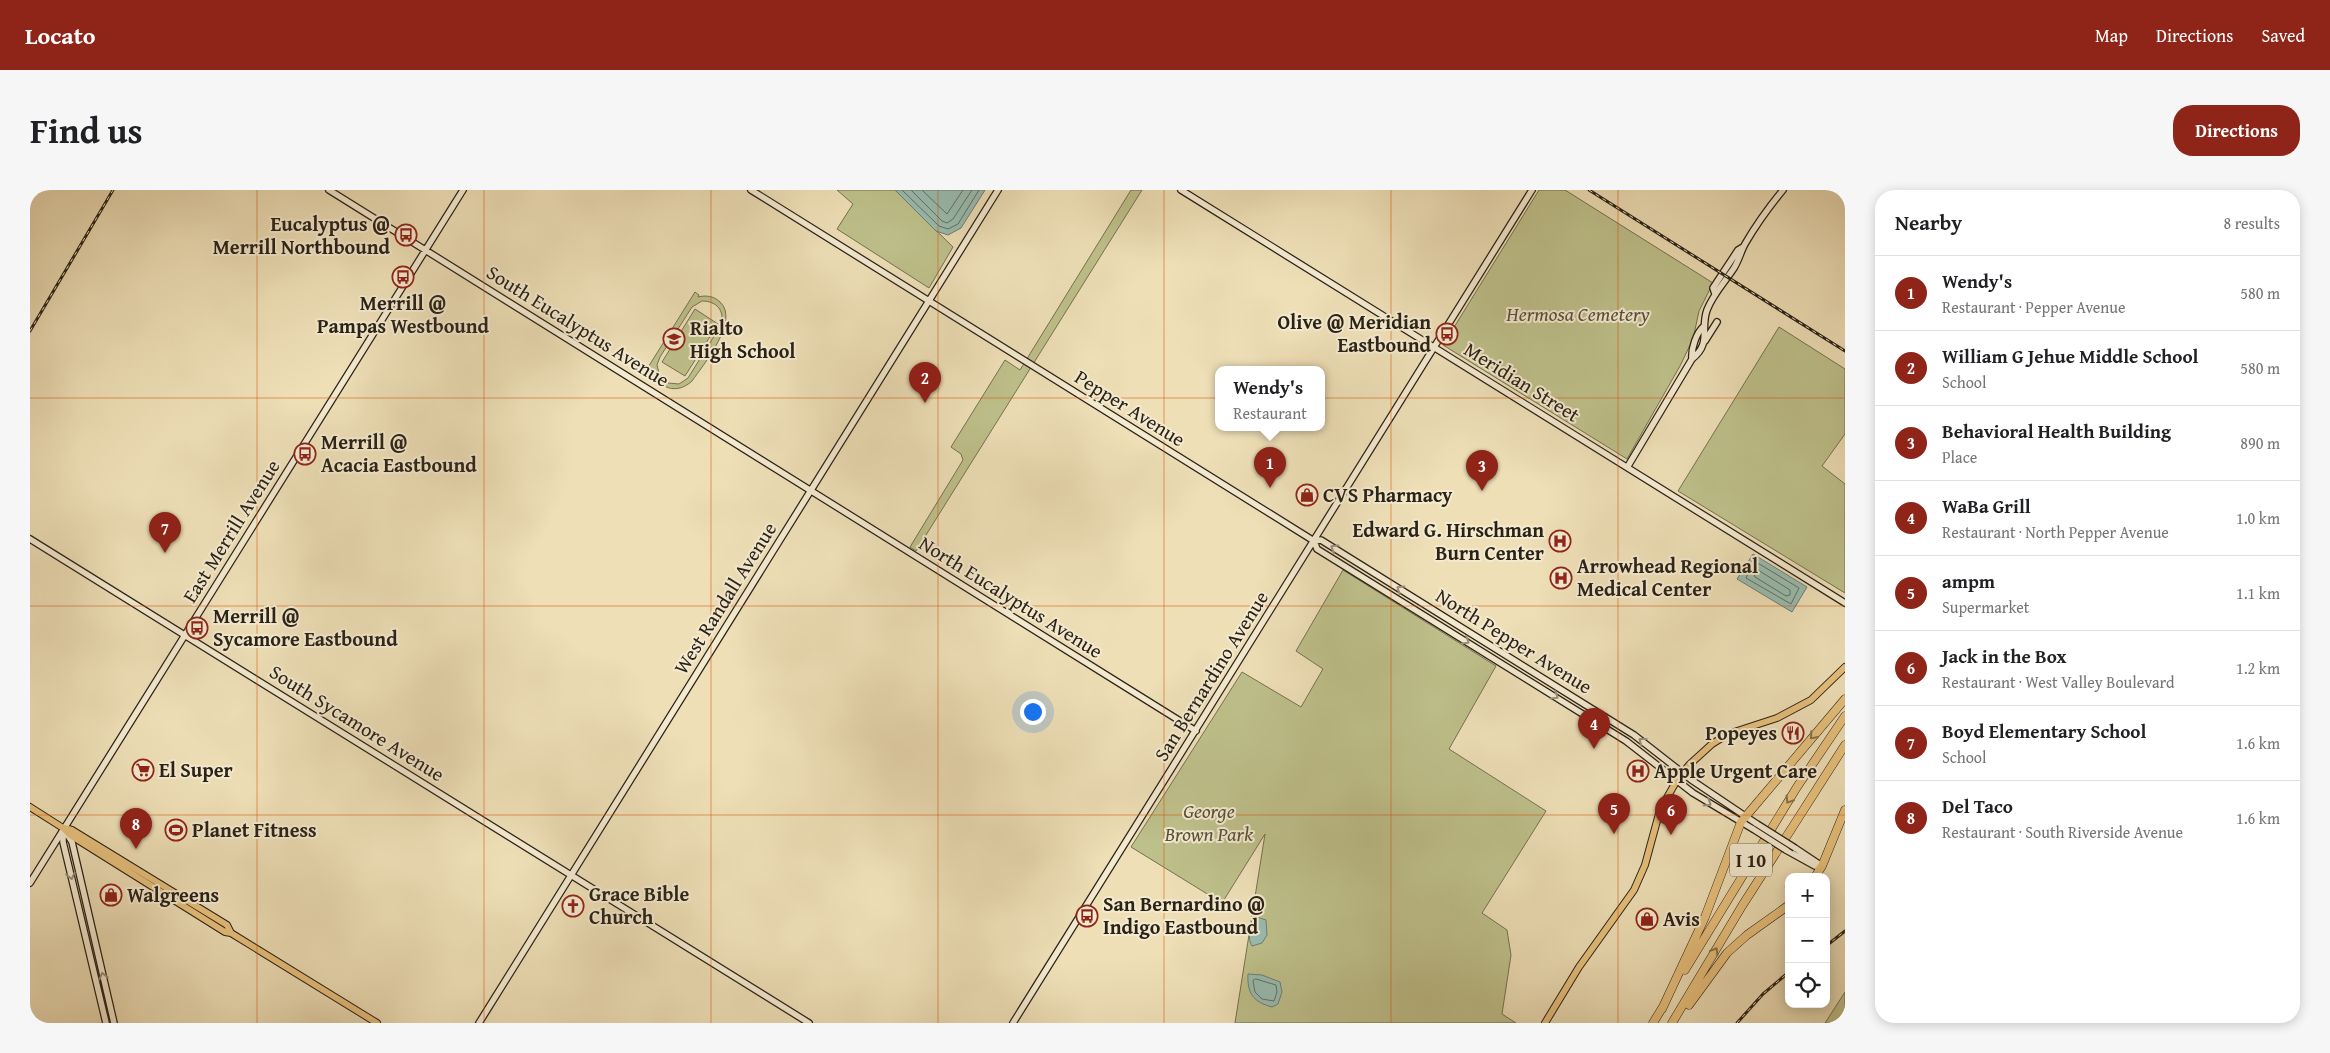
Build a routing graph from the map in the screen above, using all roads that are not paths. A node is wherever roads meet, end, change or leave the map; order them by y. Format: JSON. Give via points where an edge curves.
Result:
{"nodes":[{"id":1,"x":329,"y":190,"type":"edge"},
{"id":2,"x":463,"y":190,"type":"edge"},
{"id":3,"x":750,"y":190,"type":"edge"},
{"id":4,"x":998,"y":190,"type":"edge"},
{"id":5,"x":1181,"y":190,"type":"edge"},
{"id":6,"x":1532,"y":190,"type":"edge"},
{"id":7,"x":1783,"y":190,"type":"edge"},
{"id":8,"x":426,"y":250,"type":"junction"},
{"id":9,"x":928,"y":302,"type":"junction"},
{"id":10,"x":1718,"y":322,"type":"dead end"},
{"id":11,"x":1704,"y":326,"type":"junction"},
{"id":12,"x":1704,"y":343,"type":"junction"},
{"id":13,"x":1435,"y":346,"type":"junction"},
{"id":14,"x":1692,"y":359,"type":"junction"},
{"id":15,"x":1628,"y":466,"type":"junction"},
{"id":16,"x":810,"y":491,"type":"junction"},
{"id":17,"x":30,"y":539,"type":"edge"},
{"id":18,"x":1314,"y":541,"type":"junction"},
{"id":19,"x":1382,"y":578,"type":"joint"},
{"id":20,"x":1378,"y":586,"type":"joint"},
{"id":21,"x":1845,"y":603,"type":"edge"},
{"id":22,"x":185,"y":635,"type":"junction"},
{"id":23,"x":1845,"y":667,"type":"edge"},
{"id":24,"x":1845,"y":700,"type":"edge"},
{"id":25,"x":1845,"y":716,"type":"edge"},
{"id":26,"x":1590,"y":718,"type":"junction"},
{"id":27,"x":1609,"y":720,"type":"junction"},
{"id":28,"x":1196,"y":731,"type":"junction"},
{"id":29,"x":1845,"y":745,"type":"edge"},
{"id":30,"x":1683,"y":772,"type":"junction"},
{"id":31,"x":1677,"y":780,"type":"junction"},
{"id":32,"x":30,"y":807,"type":"edge"},
{"id":33,"x":1845,"y":810,"type":"edge"},
{"id":34,"x":1743,"y":819,"type":"junction"},
{"id":35,"x":63,"y":828,"type":"junction"},
{"id":36,"x":82,"y":842,"type":"junction"},
{"id":37,"x":75,"y":855,"type":"junction"},
{"id":38,"x":1822,"y":866,"type":"junction"},
{"id":39,"x":1818,"y":873,"type":"edge"},
{"id":40,"x":570,"y":876,"type":"junction"},
{"id":41,"x":30,"y":883,"type":"edge"},
{"id":42,"x":1785,"y":908,"type":"edge"},
{"id":43,"x":231,"y":933,"type":"junction"},
{"id":44,"x":1662,"y":1008,"type":"junction"},
{"id":45,"x":106,"y":1023,"type":"edge"},
{"id":46,"x":114,"y":1023,"type":"edge"},
{"id":47,"x":376,"y":1023,"type":"edge"},
{"id":48,"x":479,"y":1023,"type":"edge"},
{"id":49,"x":809,"y":1023,"type":"edge"},
{"id":50,"x":1013,"y":1023,"type":"edge"},
{"id":51,"x":1545,"y":1023,"type":"edge"},
{"id":52,"x":1653,"y":1023,"type":"edge"},
{"id":53,"x":1672,"y":1023,"type":"edge"},
{"id":54,"x":1676,"y":1023,"type":"edge"}],
"edges":[{"from":1,"to":8,"type":"street","name":"South Eucalyptus Avenue"},
{"from":2,"to":8,"type":"street","name":"East Merrill Avenue"},
{"from":3,"to":9,"type":"street","name":"Pepper Avenue"},
{"from":4,"to":9,"type":"street","name":"West Randall Avenue"},
{"from":5,"to":13,"type":"street","name":"Meridian Street"},
{"from":6,"to":13,"type":"street","name":"San Bernardino Avenue"},
{"from":7,"to":11,"type":"street","via":[[1715,294]]},
{"from":8,"to":16,"type":"street","name":"South Eucalyptus Avenue"},
{"from":8,"to":22,"type":"street","name":"East Merrill Avenue"},
{"from":9,"to":16,"type":"street","name":"West Randall Avenue"},
{"from":9,"to":18,"type":"street","name":"Pepper Avenue"},
{"from":10,"to":12,"type":"street"},
{"from":11,"to":12,"type":"street"},
{"from":11,"to":14,"type":"street","via":[[1694,345]]},
{"from":12,"to":14,"type":"street"},
{"from":13,"to":15,"type":"street","name":"Meridian Street"},
{"from":13,"to":18,"type":"street","name":"San Bernardino Avenue"},
{"from":14,"to":15,"type":"street"},
{"from":15,"to":21,"type":"street","name":"Meridian Street"},
{"from":16,"to":28,"type":"street","name":"North Eucalyptus Avenue"},
{"from":16,"to":40,"type":"street","name":"West Randall Avenue"},
{"from":17,"to":22,"type":"street","name":"South Sycamore Avenue"},
{"from":19,"to":18,"type":"street","name":"Pepper Avenue","one_way":true,"via":[[1321,540]]},
{"from":18,"to":20,"type":"street","name":"Pepper Avenue","via":[[1317,549]]},
{"from":18,"to":28,"type":"street","name":"San Bernardino Avenue"},
{"from":27,"to":19,"type":"street","name":"North Pepper Avenue","one_way":true},
{"from":20,"to":26,"type":"street","name":"North Pepper Avenue","one_way":true},
{"from":22,"to":35,"type":"street","name":"East Merrill Avenue"},
{"from":22,"to":40,"type":"street","name":"South Sycamore Avenue"},
{"from":23,"to":30,"type":"main road","via":[[1811,700],[1777,718],[1728,734]]},
{"from":24,"to":34,"type":"highway","one_way":true},
{"from":25,"to":44,"type":"highway","number":"I 10","one_way":true,"via":[[1747,866]]},
{"from":26,"to":27,"type":"street"},
{"from":26,"to":31,"type":"street","name":"North Pepper Avenue"},
{"from":30,"to":27,"type":"street","name":"North Pepper Avenue","one_way":true},
{"from":28,"to":50,"type":"street","name":"San Bernardino Avenue"},
{"from":53,"to":29,"type":"highway","number":"I 10","one_way":true},
{"from":30,"to":31,"type":"main road"},
{"from":30,"to":34,"type":"street","name":"North Pepper Avenue"},
{"from":31,"to":34,"type":"street","name":"North Pepper Avenue","one_way":true,"via":[[1708,803]]},
{"from":31,"to":51,"type":"main road","via":[[1660,810],[1634,890],[1579,967]]},
{"from":32,"to":35,"type":"main road"},
{"from":33,"to":38,"type":"highway"},
{"from":34,"to":38,"type":"street","name":"North Pepper Avenue","bridge":true},
{"from":34,"to":44,"type":"highway","via":[[1705,917]]},
{"from":35,"to":36,"type":"main road"},
{"from":35,"to":37,"type":"street","via":[[72,842]]},
{"from":35,"to":41,"type":"street","name":"East Merrill Avenue"},
{"from":35,"to":43,"type":"main road","via":[[135,867],[227,925]]},
{"from":35,"to":45,"type":"street","one_way":true,"via":[[63,843]]},
{"from":36,"to":37,"type":"street"},
{"from":36,"to":43,"type":"main road"},
{"from":46,"to":37,"type":"street","one_way":true},
{"from":38,"to":39,"type":"highway"},
{"from":40,"to":48,"type":"street","name":"West Randall Avenue"},
{"from":40,"to":49,"type":"street","name":"South Sycamore Avenue"},
{"from":42,"to":54,"type":"highway","via":[[1727,953]]},
{"from":43,"to":47,"type":"main road"},
{"from":44,"to":52,"type":"highway","number":"I 10"}]}
